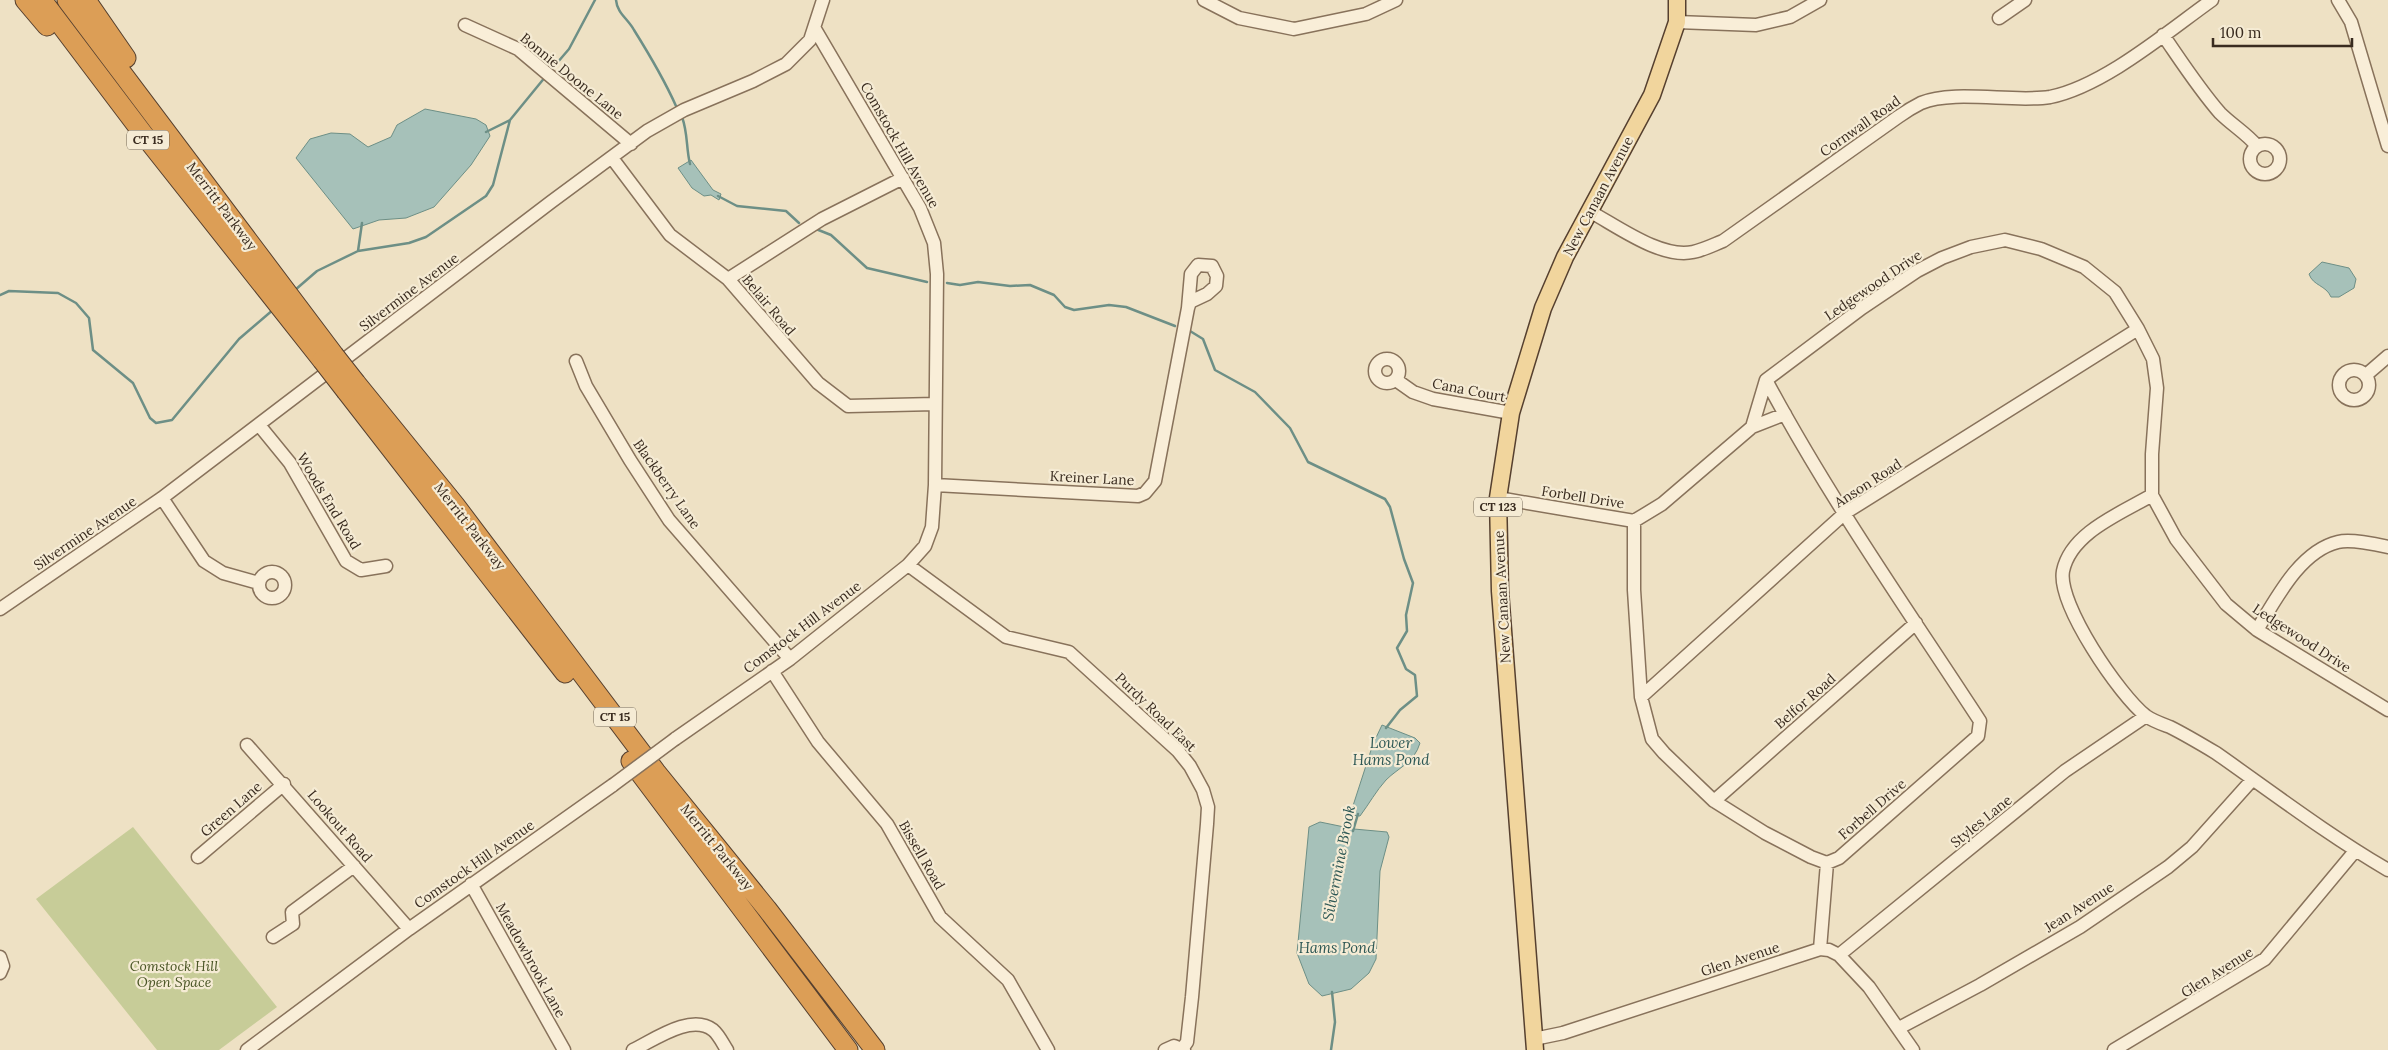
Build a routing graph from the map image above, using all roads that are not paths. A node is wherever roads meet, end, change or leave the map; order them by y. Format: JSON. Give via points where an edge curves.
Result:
{"nodes":[{"id":1,"x":25,"y":0,"type":"edge"},
{"id":2,"x":42,"y":0,"type":"edge"},
{"id":3,"x":67,"y":0,"type":"edge"},
{"id":4,"x":86,"y":0,"type":"edge"},
{"id":5,"x":824,"y":0,"type":"edge"},
{"id":6,"x":1204,"y":0,"type":"edge"},
{"id":7,"x":1396,"y":0,"type":"edge"},
{"id":8,"x":1675,"y":0,"type":"edge"},
{"id":9,"x":1820,"y":0,"type":"edge"},
{"id":10,"x":2025,"y":0,"type":"edge"},
{"id":11,"x":2212,"y":0,"type":"edge"},
{"id":12,"x":2338,"y":0,"type":"edge"},
{"id":13,"x":2000,"y":18,"type":"dead end"},
{"id":14,"x":1677,"y":22,"type":"junction"},
{"id":15,"x":465,"y":25,"type":"dead end"},
{"id":16,"x":815,"y":29,"type":"junction"},
{"id":17,"x":2164,"y":35,"type":"junction"},
{"id":18,"x":144,"y":135,"type":"junction"},
{"id":19,"x":631,"y":144,"type":"junction"},
{"id":20,"x":2257,"y":146,"type":"dead end"},
{"id":21,"x":2388,"y":146,"type":"edge"},
{"id":22,"x":612,"y":158,"type":"junction"},
{"id":23,"x":903,"y":178,"type":"junction"},
{"id":24,"x":210,"y":190,"type":"junction"},
{"id":25,"x":1589,"y":211,"type":"junction"},
{"id":26,"x":263,"y":273,"type":"junction"},
{"id":27,"x":728,"y":279,"type":"junction"},
{"id":28,"x":1188,"y":308,"type":"dead end"},
{"id":29,"x":2138,"y":330,"type":"junction"},
{"id":30,"x":2388,"y":356,"type":"edge"},
{"id":31,"x":576,"y":361,"type":"dead end"},
{"id":32,"x":2366,"y":375,"type":"dead end"},
{"id":33,"x":1396,"y":380,"type":"dead end"},
{"id":34,"x":1766,"y":380,"type":"junction"},
{"id":35,"x":351,"y":387,"type":"junction"},
{"id":36,"x":935,"y":404,"type":"junction"},
{"id":37,"x":1511,"y":413,"type":"junction"},
{"id":38,"x":1784,"y":414,"type":"junction"},
{"id":39,"x":259,"y":425,"type":"junction"},
{"id":40,"x":1752,"y":427,"type":"junction"},
{"id":41,"x":935,"y":485,"type":"junction"},
{"id":42,"x":2152,"y":495,"type":"junction"},
{"id":43,"x":162,"y":498,"type":"junction"},
{"id":44,"x":1498,"y":498,"type":"junction"},
{"id":45,"x":1845,"y":513,"type":"junction"},
{"id":46,"x":1634,"y":521,"type":"junction"},
{"id":47,"x":2388,"y":547,"type":"edge"},
{"id":48,"x":908,"y":565,"type":"junction"},
{"id":49,"x":386,"y":566,"type":"dead end"},
{"id":50,"x":259,"y":583,"type":"dead end"},
{"id":51,"x":0,"y":609,"type":"edge"},
{"id":52,"x":1916,"y":623,"type":"junction"},
{"id":53,"x":2257,"y":630,"type":"junction"},
{"id":54,"x":790,"y":658,"type":"junction"},
{"id":55,"x":772,"y":671,"type":"junction"},
{"id":56,"x":1641,"y":697,"type":"junction"},
{"id":57,"x":2388,"y":710,"type":"edge"},
{"id":58,"x":2146,"y":716,"type":"junction"},
{"id":59,"x":248,"y":745,"type":"dead end"},
{"id":60,"x":2252,"y":780,"type":"junction"},
{"id":61,"x":284,"y":784,"type":"junction"},
{"id":62,"x":1714,"y":801,"type":"junction"},
{"id":63,"x":2355,"y":851,"type":"junction"},
{"id":64,"x":198,"y":857,"type":"dead end"},
{"id":65,"x":1827,"y":863,"type":"junction"},
{"id":66,"x":354,"y":866,"type":"junction"},
{"id":67,"x":2388,"y":870,"type":"edge"},
{"id":68,"x":471,"y":884,"type":"junction"},
{"id":69,"x":409,"y":929,"type":"junction"},
{"id":70,"x":273,"y":937,"type":"dead end"},
{"id":71,"x":1820,"y":949,"type":"junction"},
{"id":72,"x":1839,"y":955,"type":"junction"},
{"id":73,"x":0,"y":956,"type":"edge"},
{"id":74,"x":0,"y":973,"type":"edge"},
{"id":75,"x":1899,"y":1028,"type":"junction"},
{"id":76,"x":1534,"y":1044,"type":"edge"},
{"id":77,"x":1183,"y":1049,"type":"edge"},
{"id":78,"x":247,"y":1050,"type":"edge"},
{"id":79,"x":564,"y":1050,"type":"edge"},
{"id":80,"x":633,"y":1050,"type":"edge"},
{"id":81,"x":727,"y":1050,"type":"edge"},
{"id":82,"x":848,"y":1050,"type":"edge"},
{"id":83,"x":876,"y":1050,"type":"edge"},
{"id":84,"x":1048,"y":1050,"type":"edge"},
{"id":85,"x":1165,"y":1050,"type":"edge"},
{"id":86,"x":1913,"y":1050,"type":"edge"},
{"id":87,"x":2114,"y":1050,"type":"edge"}],
"edges":[{"from":1,"to":18,"type":"highway"},
{"from":2,"to":18,"type":"highway","name":"Merritt Parkway","number":"CT 15"},
{"from":3,"to":24,"type":"highway","name":"Merritt Parkway","number":"CT 15"},
{"from":4,"to":24,"type":"highway","via":[[177,132]]},
{"from":5,"to":16,"type":"street","name":"Silvermine Avenue"},
{"from":6,"to":7,"type":"street","via":[[1239,18],[1294,29],[1366,14]]},
{"from":8,"to":14,"type":"main road","name":"New Canaan Avenue","number":"CT 123"},
{"from":9,"to":14,"type":"street","via":[[1790,17],[1756,25]]},
{"from":10,"to":13,"type":"street"},
{"from":11,"to":17,"type":"street","name":"Cornwall Road"},
{"from":12,"to":21,"type":"street","via":[[2350,22]]},
{"from":14,"to":25,"type":"main road","name":"New Canaan Avenue","number":"CT 123","via":[[1652,95]]},
{"from":15,"to":19,"type":"street","name":"Bonnie Doone Lane","via":[[509,44],[527,56]]},
{"from":16,"to":19,"type":"street","name":"Silvermine Avenue","via":[[806,46],[786,64],[667,118]]},
{"from":16,"to":23,"type":"street","name":"Comstock Hill Avenue"},
{"from":17,"to":20,"type":"street","via":[[2193,79],[2222,114]]},
{"from":17,"to":25,"type":"street","name":"Cornwall Road","via":[[2097,80],[2074,90],[2048,97],[1950,98],[1922,102],[1723,241],[1692,252],[1671,253],[1651,246]]},
{"from":18,"to":26,"type":"highway","name":"Merritt Parkway","number":"CT 15"},
{"from":19,"to":22,"type":"street","name":"Silvermine Avenue"},
{"from":22,"to":27,"type":"street","name":"Belair Road","via":[[670,235]]},
{"from":22,"to":39,"type":"street","name":"Silvermine Avenue"},
{"from":23,"to":27,"type":"street","via":[[822,219]]},
{"from":23,"to":36,"type":"street","name":"Comstock Hill Avenue","via":[[929,227],[936,259]]},
{"from":24,"to":26,"type":"highway","name":"Merritt Parkway","number":"CT 15"},
{"from":25,"to":37,"type":"main road","name":"New Canaan Avenue","number":"CT 123","via":[[1547,296]]},
{"from":26,"to":35,"type":"highway","name":"Merritt Parkway","number":"CT 15","bridge":true},
{"from":27,"to":36,"type":"street","name":"Belair Road","via":[[818,383],[848,406]]},
{"from":28,"to":41,"type":"street","name":"Kreiner Lane","via":[[1155,481],[1142,495]]},
{"from":29,"to":34,"type":"street","name":"Ledgewood Drive","via":[[2115,292],[2084,267],[2041,249],[2005,240],[1942,258],[1917,272],[1862,308]]},
{"from":29,"to":42,"type":"street","name":"Ledgewood Drive","via":[[2153,359],[2157,388]]},
{"from":29,"to":45,"type":"street","name":"Anson Road"},
{"from":30,"to":32,"type":"street"},
{"from":31,"to":54,"type":"street","name":"Blackberry Lane","via":[[586,386],[670,520]]},
{"from":33,"to":37,"type":"street","name":"Cana Court","via":[[1413,392],[1433,399]]},
{"from":34,"to":38,"type":"street","name":"Forbell Drive"},
{"from":34,"to":40,"type":"street"},
{"from":35,"to":82,"type":"highway","name":"Merritt Parkway","number":"CT 15"},
{"from":35,"to":83,"type":"highway","name":"Merritt Parkway","number":"CT 15","via":[[455,506],[656,772]]},
{"from":36,"to":41,"type":"street","name":"Comstock Hill Avenue"},
{"from":37,"to":44,"type":"main road","name":"New Canaan Avenue","number":"CT 123"},
{"from":38,"to":40,"type":"street","name":"Forbell Drive"},
{"from":38,"to":45,"type":"street","name":"Forbell Drive"},
{"from":39,"to":43,"type":"street","name":"Silvermine Avenue"},
{"from":39,"to":49,"type":"street","name":"Woods End Road","via":[[290,463],[346,562],[361,570]]},
{"from":40,"to":46,"type":"street","name":"Forbell Drive","via":[[1662,504]]},
{"from":41,"to":48,"type":"street","name":"Comstock Hill Avenue","via":[[932,527],[925,546]]},
{"from":42,"to":53,"type":"street","name":"Ledgewood Drive","via":[[2176,539],[2208,582],[2226,604]]},
{"from":42,"to":58,"type":"street","via":[[2079,541],[2063,571],[2067,603],[2116,684]]},
{"from":43,"to":50,"type":"street","via":[[204,560],[223,573]]},
{"from":43,"to":51,"type":"street","name":"Silvermine Avenue"},
{"from":44,"to":46,"type":"street","name":"Forbell Drive"},
{"from":44,"to":76,"type":"main road","name":"New Canaan Avenue","number":"CT 123","via":[[1500,591]]},
{"from":45,"to":52,"type":"street","name":"Forbell Drive"},
{"from":45,"to":56,"type":"street","name":"Anson Road"},
{"from":46,"to":56,"type":"street","name":"Forbell Drive","via":[[1634,590]]},
{"from":47,"to":53,"type":"street","via":[[2340,541],[2318,549],[2277,598]]},
{"from":48,"to":54,"type":"street","name":"Comstock Hill Avenue"},
{"from":48,"to":77,"type":"street","name":"Purdy Road East","via":[[1006,637],[1070,652],[1178,750],[1198,778],[1208,807],[1191,1006],[1187,1042]]},
{"from":52,"to":62,"type":"street","name":"Belfor Road"},
{"from":52,"to":65,"type":"street","name":"Forbell Drive","via":[[1980,721],[1978,736],[1839,858]]},
{"from":53,"to":57,"type":"street","name":"Ledgewood Drive"},
{"from":54,"to":55,"type":"street","name":"Comstock Hill Avenue"},
{"from":55,"to":68,"type":"street","name":"Comstock Hill Avenue","bridge":true},
{"from":55,"to":84,"type":"street","name":"Bissell Road","via":[[818,742],[887,824],[940,917],[1008,980]]},
{"from":56,"to":62,"type":"street","name":"Forbell Drive","via":[[1652,739]]},
{"from":58,"to":60,"type":"street","via":[[2188,736]]},
{"from":58,"to":72,"type":"street","name":"Styles Lane","via":[[2065,771]]},
{"from":59,"to":61,"type":"street","name":"Lookout Road"},
{"from":60,"to":63,"type":"street"},
{"from":60,"to":75,"type":"street","name":"Jean Avenue","via":[[2192,847],[2168,867],[2080,926]]},
{"from":61,"to":64,"type":"street","name":"Green Lane"},
{"from":61,"to":66,"type":"street","name":"Lookout Road"},
{"from":62,"to":65,"type":"street","name":"Forbell Drive","via":[[1766,833]]},
{"from":63,"to":67,"type":"street"},
{"from":63,"to":87,"type":"street","name":"Glen Avenue","via":[[2266,959]]},
{"from":65,"to":71,"type":"street"},
{"from":66,"to":69,"type":"street","name":"Lookout Road"},
{"from":66,"to":70,"type":"street","via":[[292,912],[292,924]]},
{"from":68,"to":69,"type":"street","name":"Comstock Hill Avenue"},
{"from":68,"to":79,"type":"street","name":"Meadowbrook Lane"},
{"from":69,"to":78,"type":"street","name":"Comstock Hill Avenue"},
{"from":71,"to":72,"type":"street"},
{"from":71,"to":76,"type":"street","name":"Glen Avenue"},
{"from":72,"to":75,"type":"street","via":[[1869,987]]},
{"from":73,"to":74,"type":"street","via":[[3,966]]},
{"from":75,"to":86,"type":"street"},
{"from":77,"to":85,"type":"street","name":"Purdy Road East","via":[[1174,1046]]},
{"from":80,"to":81,"type":"street","via":[[681,1026],[701,1024],[714,1031]]}]}
